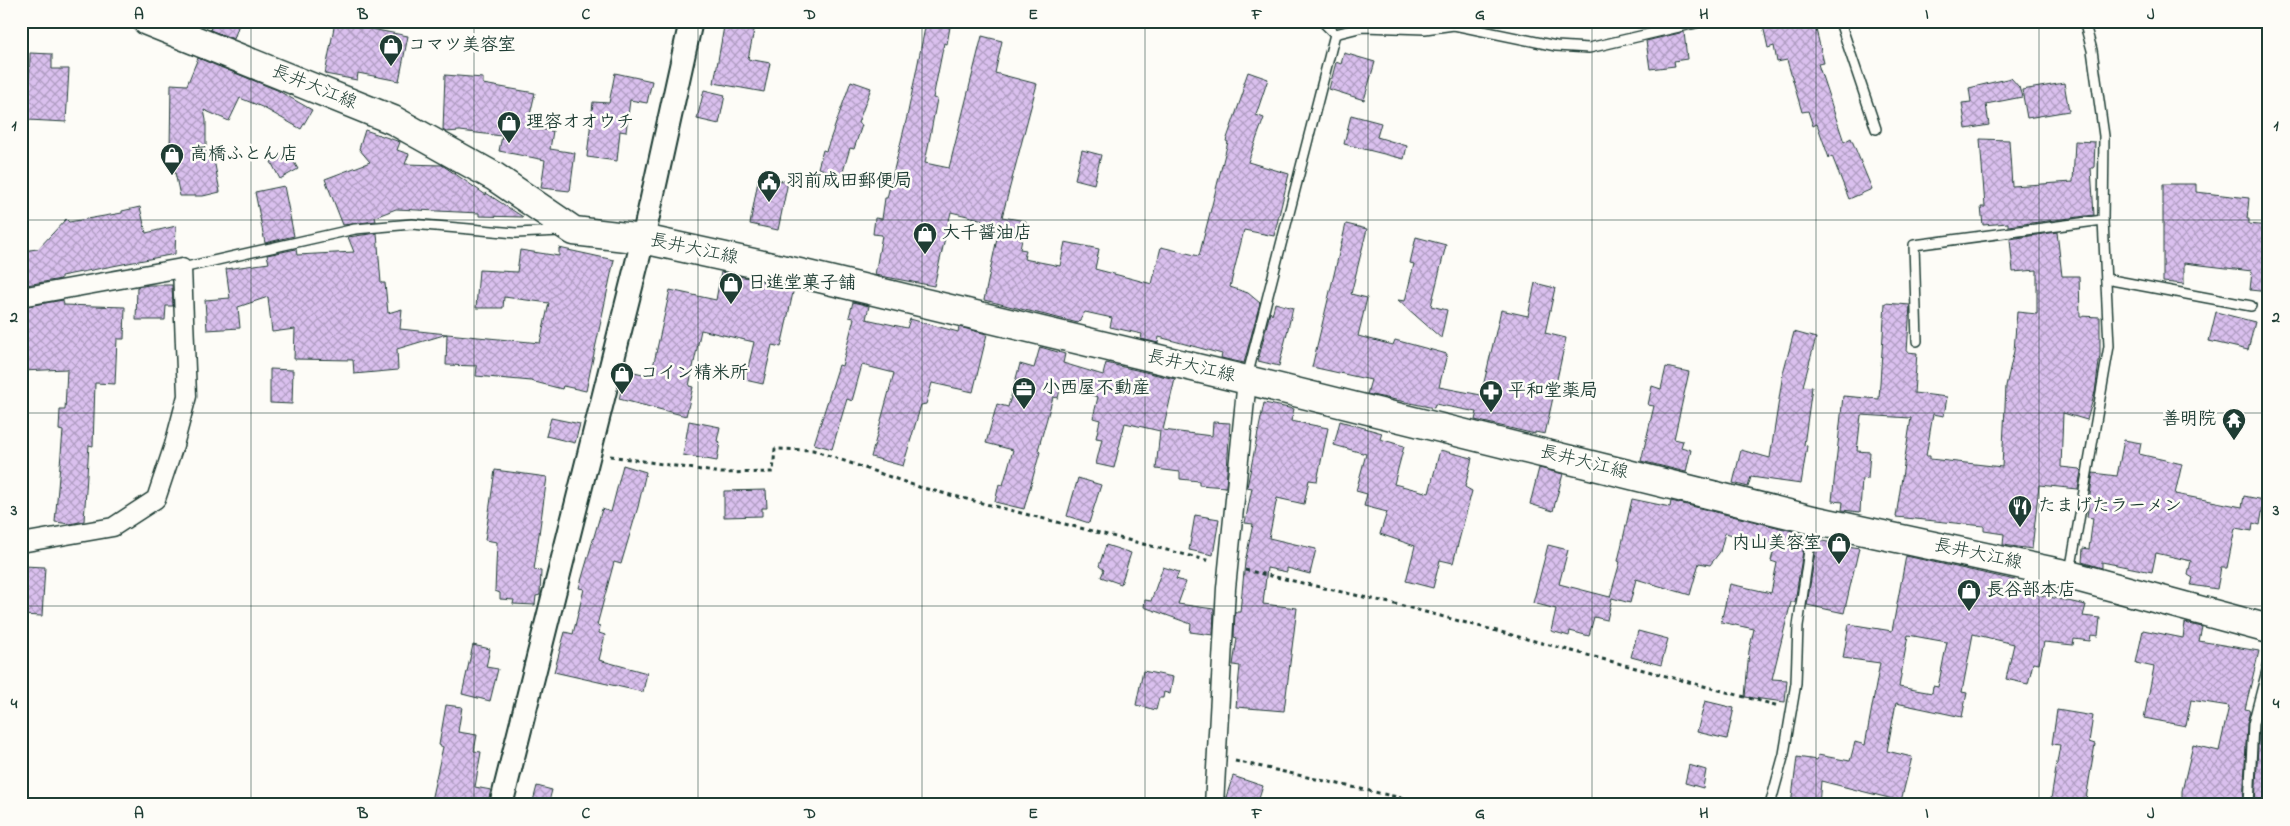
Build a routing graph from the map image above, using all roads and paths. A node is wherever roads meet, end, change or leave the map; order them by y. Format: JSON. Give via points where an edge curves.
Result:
{"nodes":[{"id":1,"x":147,"y":21,"type":"edge"},
{"id":2,"x":691,"y":21,"type":"edge"},
{"id":3,"x":1322,"y":21,"type":"edge"},
{"id":4,"x":1846,"y":21,"type":"edge"},
{"id":5,"x":2084,"y":21,"type":"edge"},
{"id":6,"x":1456,"y":23,"type":"edge"},
{"id":7,"x":1696,"y":24,"type":"dead end"},
{"id":8,"x":1335,"y":34,"type":"junction"},
{"id":9,"x":1876,"y":129,"type":"dead end"},
{"id":10,"x":2103,"y":220,"type":"junction"},
{"id":11,"x":574,"y":231,"type":"junction"},
{"id":12,"x":643,"y":238,"type":"junction"},
{"id":13,"x":182,"y":268,"type":"junction"},
{"id":14,"x":2106,"y":279,"type":"junction"},
{"id":15,"x":21,"y":297,"type":"edge"},
{"id":16,"x":2250,"y":306,"type":"dead end"},
{"id":17,"x":1917,"y":341,"type":"dead end"},
{"id":18,"x":1247,"y":380,"type":"junction"},
{"id":19,"x":589,"y":453,"type":"junction"},
{"id":20,"x":1813,"y":520,"type":"junction"},
{"id":21,"x":21,"y":543,"type":"edge"},
{"id":22,"x":1228,"y":566,"type":"junction"},
{"id":23,"x":2069,"y":575,"type":"junction"},
{"id":24,"x":2269,"y":629,"type":"edge"},
{"id":25,"x":2269,"y":663,"type":"edge"},
{"id":26,"x":1791,"y":710,"type":"junction"},
{"id":27,"x":1218,"y":757,"type":"junction"},
{"id":28,"x":501,"y":805,"type":"edge"},
{"id":29,"x":1214,"y":805,"type":"edge"},
{"id":30,"x":1433,"y":805,"type":"edge"},
{"id":31,"x":1770,"y":805,"type":"edge"},
{"id":32,"x":2249,"y":805,"type":"edge"}],
"edges":[{"from":1,"to":11,"type":"main road","name":"長井大江線","via":[[393,120],[495,178]]},
{"from":2,"to":12,"type":"street"},
{"from":3,"to":8,"type":"lane"},
{"from":4,"to":9,"type":"lane","via":[[1840,22]]},
{"from":5,"to":10,"type":"lane","via":[[2092,50],[2104,136]]},
{"from":6,"to":7,"type":"lane","via":[[1556,46],[1588,48]]},
{"from":6,"to":8,"type":"lane","via":[[1425,29],[1363,28]]},
{"from":8,"to":18,"type":"lane"},
{"from":10,"to":14,"type":"lane"},
{"from":10,"to":17,"type":"lane","via":[[1914,245]]},
{"from":11,"to":12,"type":"main road","name":"長井大江線"},
{"from":11,"to":13,"type":"lane","via":[[516,233],[412,224],[355,229]]},
{"from":12,"to":18,"type":"main road","name":"長井大江線"},
{"from":12,"to":19,"type":"street"},
{"from":13,"to":15,"type":"street"},
{"from":13,"to":21,"type":"street","via":[[187,396],[156,499],[113,527]]},
{"from":14,"to":16,"type":"lane"},
{"from":14,"to":23,"type":"lane","via":[[2109,346]]},
{"from":18,"to":20,"type":"main road","name":"長井大江線"},
{"from":18,"to":22,"type":"street"},
{"from":19,"to":22,"type":"path","via":[[729,473],[773,472],[775,449],[813,450],[919,487]]},
{"from":19,"to":28,"type":"street"},
{"from":20,"to":23,"type":"main road","name":"長井大江線"},
{"from":20,"to":26,"type":"lane","via":[[1798,626],[1796,683]]},
{"from":22,"to":26,"type":"path","via":[[1399,605]]},
{"from":22,"to":27,"type":"street"},
{"from":23,"to":24,"type":"main road","name":"長井大江線"},
{"from":25,"to":32,"type":"lane","via":[[2253,724]]},
{"from":26,"to":31,"type":"lane","via":[[1784,754]]},
{"from":27,"to":29,"type":"street"},
{"from":27,"to":30,"type":"path"}]}
